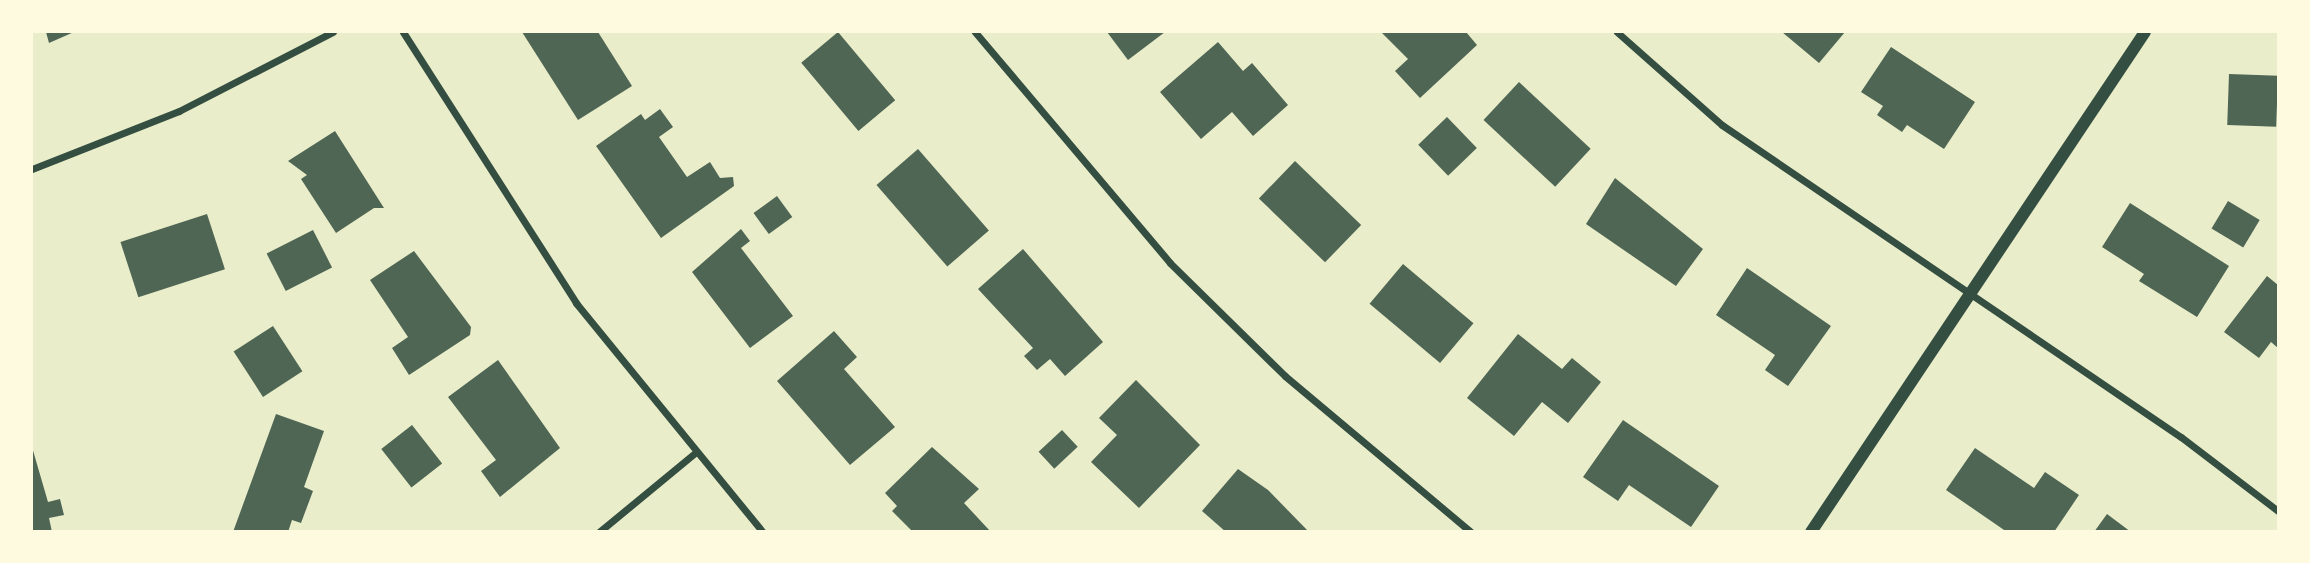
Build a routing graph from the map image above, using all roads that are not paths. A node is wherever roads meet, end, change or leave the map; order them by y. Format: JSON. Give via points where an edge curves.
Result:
{"nodes":[{"id":1,"x":333,"y":32,"type":"edge"},
{"id":2,"x":403,"y":32,"type":"edge"},
{"id":3,"x":975,"y":32,"type":"edge"},
{"id":4,"x":1617,"y":32,"type":"edge"},
{"id":5,"x":2145,"y":32,"type":"edge"},
{"id":6,"x":32,"y":169,"type":"edge"},
{"id":7,"x":1970,"y":295,"type":"junction"},
{"id":8,"x":695,"y":453,"type":"junction"},
{"id":9,"x":2278,"y":511,"type":"edge"},
{"id":10,"x":599,"y":531,"type":"edge"},
{"id":11,"x":763,"y":531,"type":"edge"},
{"id":12,"x":1471,"y":531,"type":"edge"},
{"id":13,"x":1811,"y":531,"type":"edge"}],
"edges":[{"from":1,"to":6,"type":"street","via":[[178,111]]},
{"from":2,"to":8,"type":"street","via":[[576,303]]},
{"from":3,"to":12,"type":"street","via":[[1170,263],[1285,376]]},
{"from":4,"to":7,"type":"street","via":[[1722,125]]},
{"from":5,"to":7,"type":"street"},
{"from":7,"to":9,"type":"street","via":[[2181,437]]},
{"from":7,"to":13,"type":"street"},
{"from":8,"to":10,"type":"street"},
{"from":8,"to":11,"type":"street"}]}
